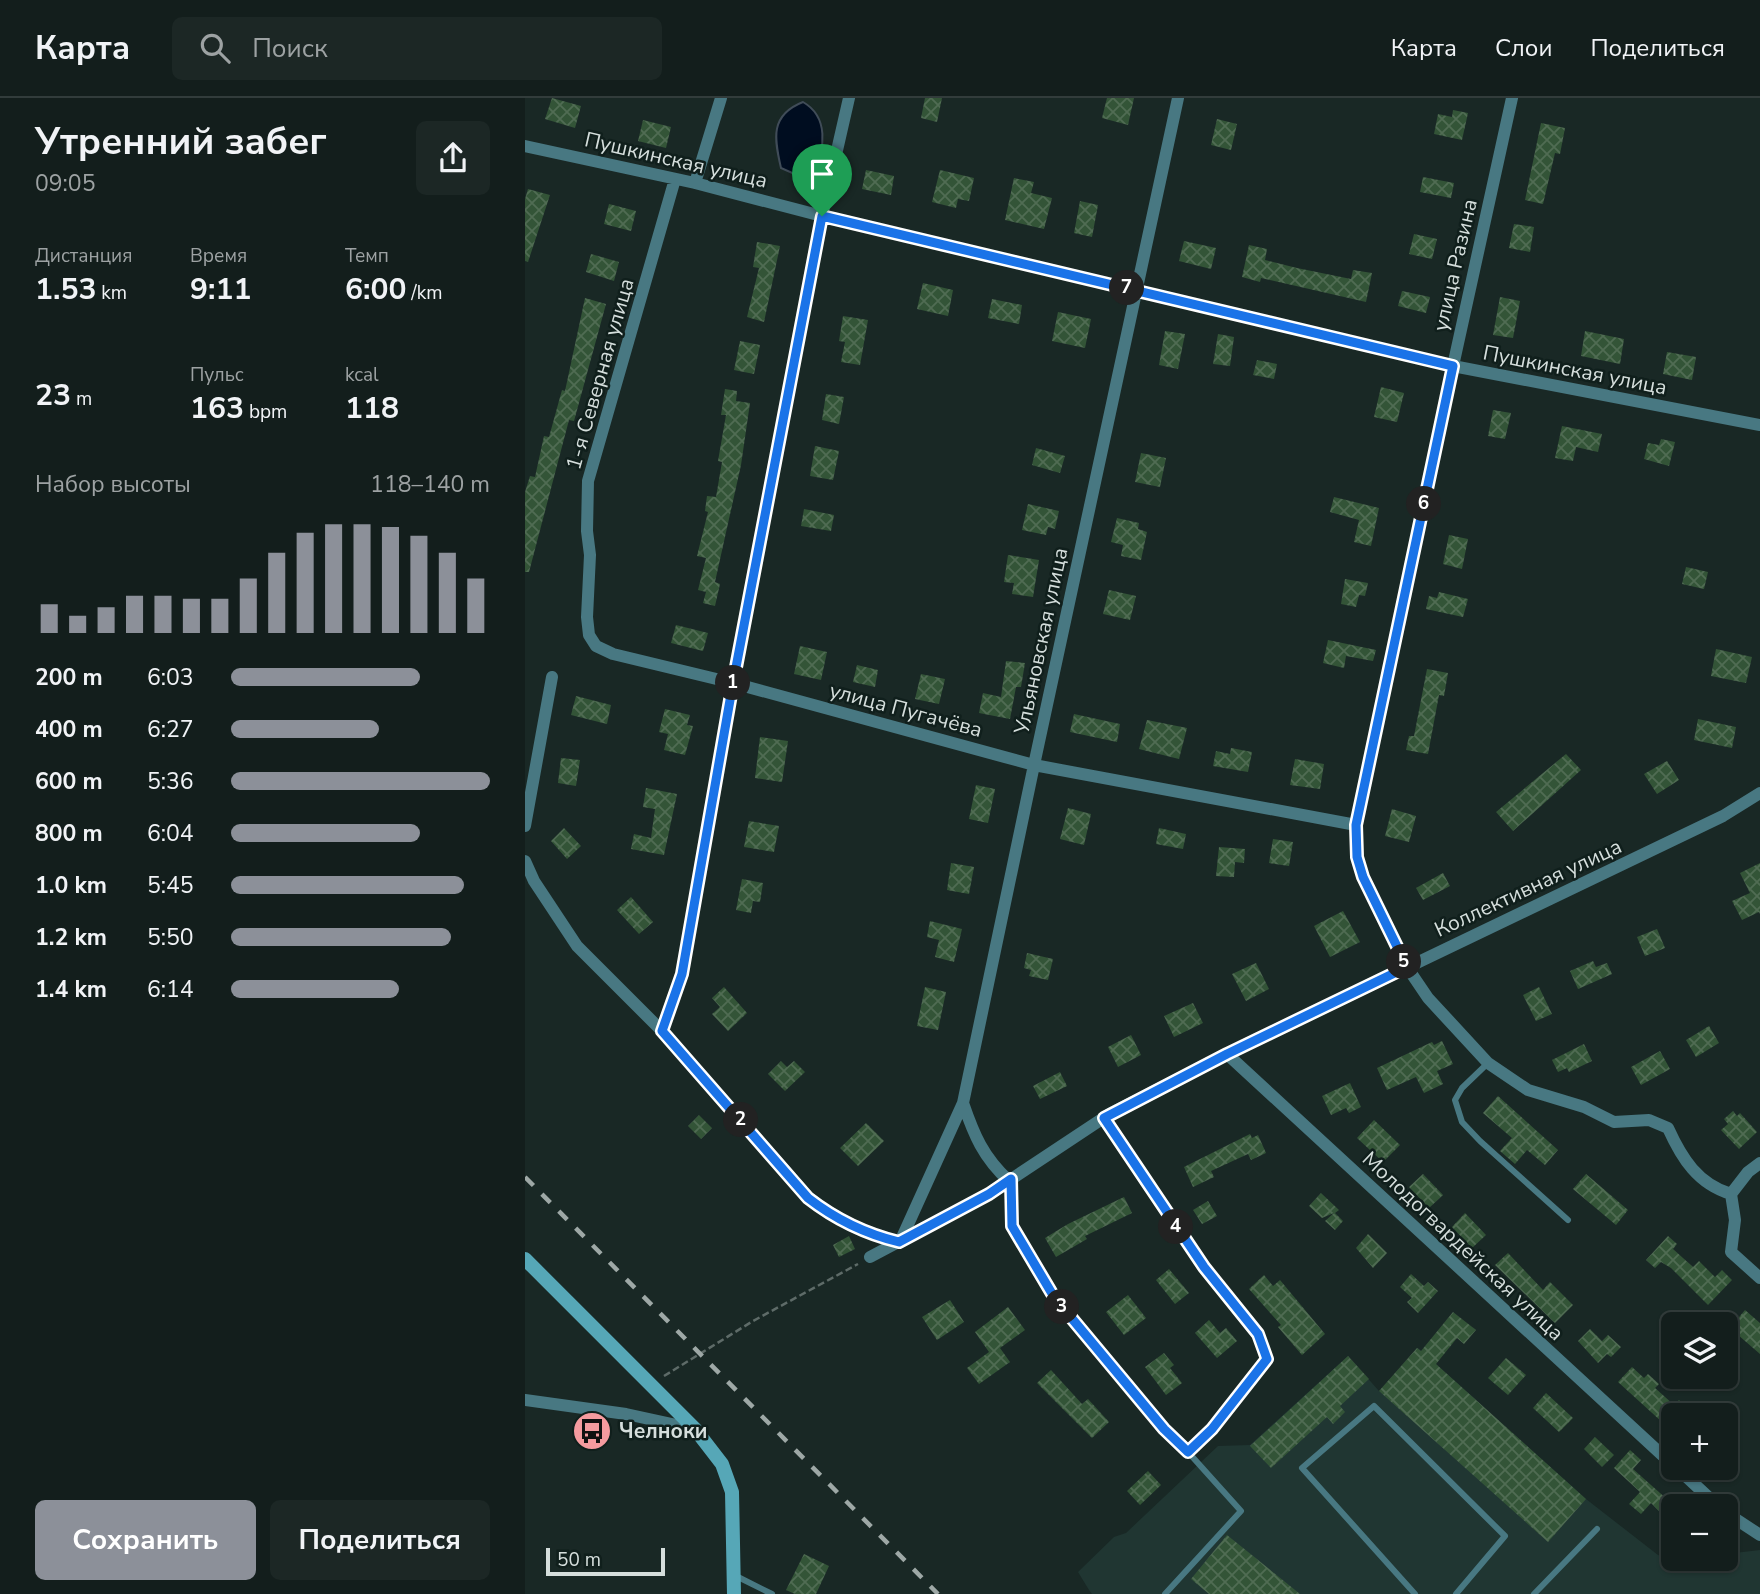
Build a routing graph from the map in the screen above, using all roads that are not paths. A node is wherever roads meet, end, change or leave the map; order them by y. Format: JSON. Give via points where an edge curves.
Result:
{"nodes":[{"id":1,"x":721,"y":98,"type":"edge"},
{"id":2,"x":849,"y":98,"type":"edge"},
{"id":3,"x":1178,"y":98,"type":"edge"},
{"id":4,"x":1512,"y":98,"type":"edge"},
{"id":5,"x":525,"y":146,"type":"edge"},
{"id":6,"x":675,"y":178,"type":"junction"},
{"id":7,"x":695,"y":183,"type":"junction"},
{"id":8,"x":822,"y":216,"type":"junction"},
{"id":9,"x":1136,"y":290,"type":"junction"},
{"id":10,"x":1453,"y":366,"type":"junction"},
{"id":11,"x":1760,"y":425,"type":"edge"},
{"id":12,"x":613,"y":654,"type":"joint"},
{"id":13,"x":552,"y":677,"type":"dead end"},
{"id":14,"x":733,"y":683,"type":"junction"},
{"id":15,"x":1034,"y":765,"type":"junction"},
{"id":16,"x":1760,"y":793,"type":"edge"},
{"id":17,"x":1356,"y":825,"type":"junction"},
{"id":18,"x":525,"y":826,"type":"edge"},
{"id":19,"x":525,"y":861,"type":"edge"},
{"id":20,"x":1407,"y":967,"type":"junction"},
{"id":21,"x":662,"y":1031,"type":"junction"},
{"id":22,"x":1227,"y":1054,"type":"junction"},
{"id":23,"x":1488,"y":1063,"type":"junction"},
{"id":24,"x":963,"y":1103,"type":"junction"},
{"id":25,"x":1104,"y":1118,"type":"junction"},
{"id":26,"x":1760,"y":1163,"type":"edge"},
{"id":27,"x":1010,"y":1180,"type":"junction"},
{"id":28,"x":1731,"y":1194,"type":"junction"},
{"id":29,"x":1568,"y":1220,"type":"dead end"},
{"id":30,"x":899,"y":1242,"type":"junction"},
{"id":31,"x":870,"y":1257,"type":"road end"},
{"id":32,"x":525,"y":1259,"type":"edge"},
{"id":33,"x":1760,"y":1278,"type":"edge"},
{"id":34,"x":525,"y":1400,"type":"edge"},
{"id":35,"x":695,"y":1429,"type":"junction"},
{"id":36,"x":1188,"y":1452,"type":"junction"},
{"id":37,"x":1661,"y":1453,"type":"edge"},
{"id":38,"x":1690,"y":1480,"type":"edge"},
{"id":39,"x":1705,"y":1494,"type":"edge"},
{"id":40,"x":1738,"y":1521,"type":"edge"},
{"id":41,"x":1597,"y":1529,"type":"dead end"},
{"id":42,"x":1760,"y":1535,"type":"edge"},
{"id":43,"x":736,"y":1576,"type":"junction"},
{"id":44,"x":734,"y":1594,"type":"edge"},
{"id":45,"x":772,"y":1594,"type":"edge"},
{"id":46,"x":1165,"y":1594,"type":"edge"},
{"id":47,"x":1415,"y":1594,"type":"edge"},
{"id":48,"x":1456,"y":1594,"type":"edge"},
{"id":49,"x":1534,"y":1594,"type":"edge"}],
"edges":[{"from":1,"to":7,"type":"street"},
{"from":2,"to":8,"type":"street"},
{"from":3,"to":9,"type":"street","name":"Ульяновская улица"},
{"from":4,"to":10,"type":"street","name":"улица Разина"},
{"from":5,"to":6,"type":"street","name":"Пушкинская улица"},
{"from":6,"to":7,"type":"street","name":"Пушкинская улица"},
{"from":6,"to":12,"type":"street","name":"1-я Северная улица","via":[[588,481],[589,635],[596,646]]},
{"from":7,"to":8,"type":"street","name":"Пушкинская улица"},
{"from":8,"to":9,"type":"street","name":"Пушкинская улица"},
{"from":8,"to":14,"type":"street"},
{"from":9,"to":10,"type":"street","name":"Пушкинская улица"},
{"from":9,"to":15,"type":"street","name":"Ульяновская улица"},
{"from":10,"to":11,"type":"street","name":"Пушкинская улица"},
{"from":10,"to":17,"type":"street","name":"улица Разина"},
{"from":12,"to":14,"type":"street","name":"улица Пугачёва"},
{"from":13,"to":18,"type":"street"},
{"from":14,"to":15,"type":"street","name":"улица Пугачёва"},
{"from":14,"to":21,"type":"street","via":[[682,974]]},
{"from":15,"to":17,"type":"street","name":"улица Пугачёва"},
{"from":15,"to":24,"type":"street","name":"Ульяновская улица"},
{"from":16,"to":20,"type":"street","name":"Коллективная улица","via":[[1723,816]]},
{"from":17,"to":20,"type":"street","name":"улица Разина","via":[[1363,877]]},
{"from":19,"to":21,"type":"street","via":[[577,946]]},
{"from":20,"to":22,"type":"street","name":"Коллективная улица"},
{"from":20,"to":23,"type":"street","name":"улица Разина","via":[[1427,998]]},
{"from":21,"to":30,"type":"street","via":[[808,1198],[874,1236]]},
{"from":22,"to":25,"type":"street","name":"Коллективная улица"},
{"from":22,"to":37,"type":"street","name":"Молодогвардейская улица"},
{"from":23,"to":28,"type":"street","name":"улица Разина","via":[[1528,1090],[1584,1107],[1614,1122],[1649,1120],[1668,1128],[1681,1158],[1713,1189]]},
{"from":23,"to":29,"type":"lane","via":[[1455,1100],[1462,1122]]},
{"from":24,"to":27,"type":"street","via":[[975,1138],[995,1168]]},
{"from":24,"to":30,"type":"street","name":"Ульяновская улица"},
{"from":25,"to":27,"type":"street","name":"Коллективная улица"},
{"from":25,"to":36,"type":"street","via":[[1204,1267],[1258,1334],[1267,1359]]},
{"from":26,"to":28,"type":"street"},
{"from":27,"to":30,"type":"street","name":"Коллективная улица"},
{"from":27,"to":36,"type":"street","via":[[1012,1226],[1054,1297]]},
{"from":28,"to":33,"type":"street","via":[[1735,1220],[1731,1252]]},
{"from":30,"to":31,"type":"street","name":"Коллективная улица"},
{"from":32,"to":35,"type":"street"},
{"from":34,"to":35,"type":"street"},
{"from":35,"to":43,"type":"street","via":[[722,1464],[732,1492]]},
{"from":36,"to":46,"type":"lane","via":[[1241,1511]]},
{"from":38,"to":39,"type":"street","name":"Молодогвардейская улица"},
{"from":40,"to":42,"type":"street"},
{"from":41,"to":49,"type":"lane"},
{"from":43,"to":44,"type":"street"},
{"from":43,"to":45,"type":"lane"},
{"from":47,"to":48,"type":"lane","via":[[1302,1468],[1374,1406],[1505,1536]]}]}
